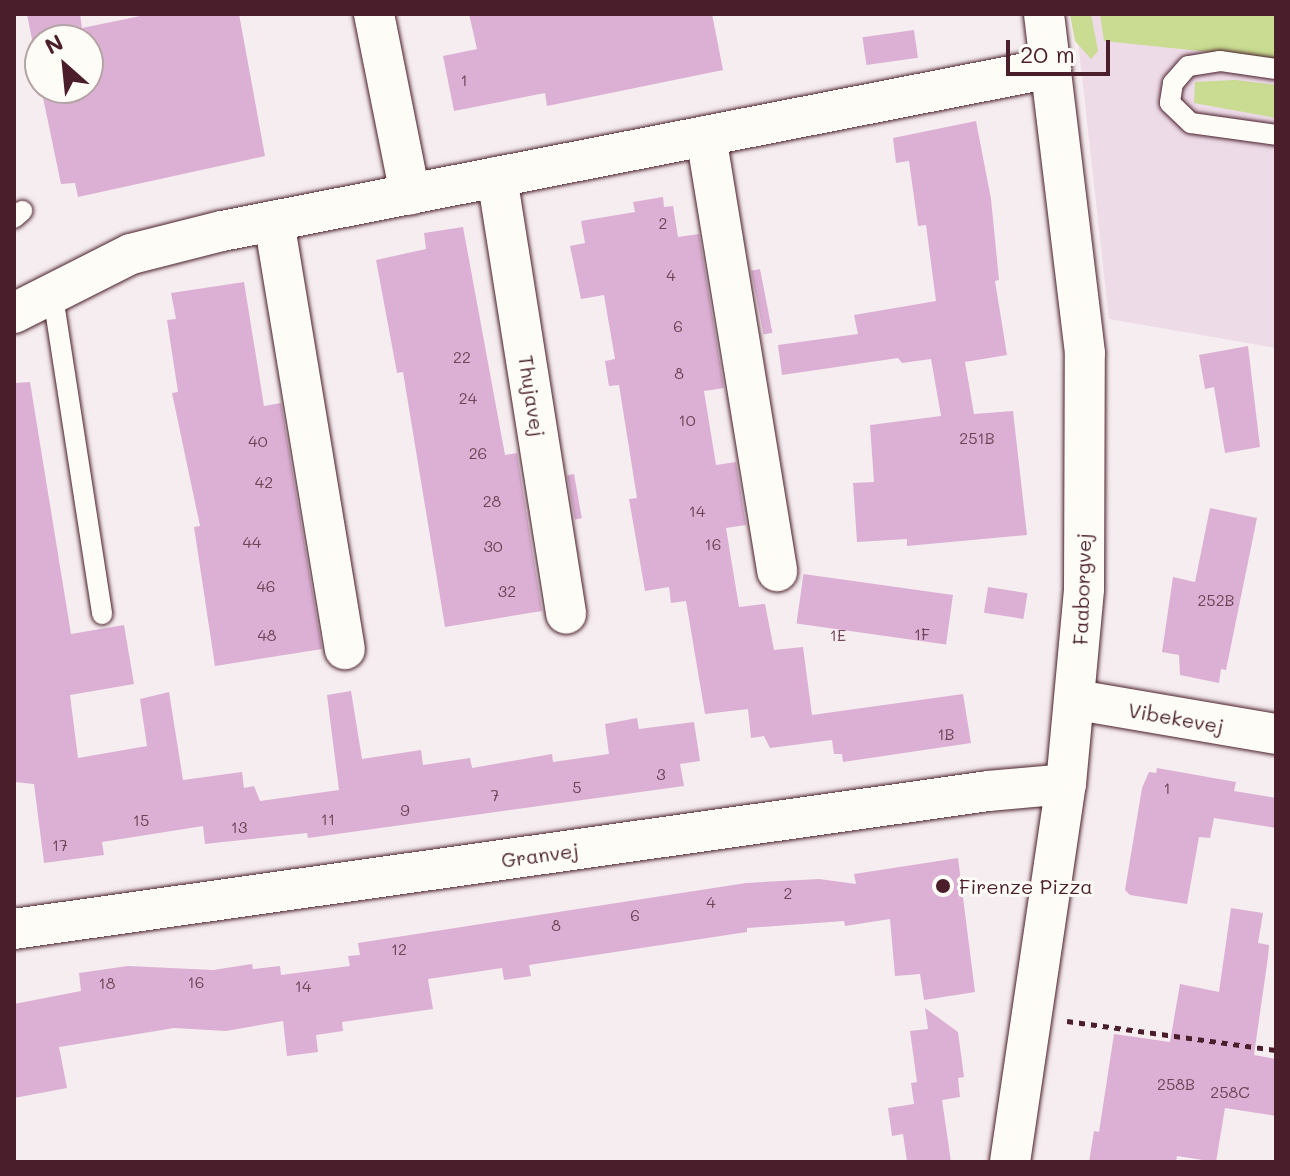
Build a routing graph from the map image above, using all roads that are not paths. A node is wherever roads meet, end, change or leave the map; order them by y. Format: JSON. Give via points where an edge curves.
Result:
{"nodes":[{"id":1,"x":374,"y":14,"type":"edge"},
{"id":2,"x":1044,"y":14,"type":"edge"},
{"id":3,"x":1051,"y":68,"type":"junction"},
{"id":4,"x":1276,"y":69,"type":"edge"},
{"id":5,"x":1276,"y":135,"type":"edge"},
{"id":6,"x":706,"y":136,"type":"junction"},
{"id":7,"x":497,"y":177,"type":"junction"},
{"id":8,"x":410,"y":194,"type":"junction"},
{"id":9,"x":274,"y":221,"type":"junction"},
{"id":10,"x":52,"y":290,"type":"junction"},
{"id":11,"x":14,"y":313,"type":"edge"},
{"id":12,"x":777,"y":571,"type":"dead end"},
{"id":13,"x":102,"y":614,"type":"dead end"},
{"id":14,"x":566,"y":614,"type":"dead end"},
{"id":15,"x":345,"y":649,"type":"dead end"},
{"id":16,"x":1077,"y":700,"type":"junction"},
{"id":17,"x":1276,"y":734,"type":"edge"},
{"id":18,"x":1066,"y":784,"type":"junction"},
{"id":19,"x":14,"y":929,"type":"edge"},
{"id":20,"x":1010,"y":1162,"type":"edge"}],
"edges":[{"from":1,"to":8,"type":"street"},
{"from":2,"to":3,"type":"street","name":"Faaborgvej"},
{"from":3,"to":6,"type":"street"},
{"from":3,"to":16,"type":"street","name":"Faaborgvej","via":[[1085,353],[1084,589]]},
{"from":4,"to":5,"type":"lane","via":[[1220,61],[1188,66],[1173,83],[1170,103],[1191,123]]},
{"from":6,"to":7,"type":"street"},
{"from":6,"to":12,"type":"street"},
{"from":7,"to":8,"type":"street"},
{"from":7,"to":14,"type":"street","name":"Thujavej"},
{"from":8,"to":9,"type":"street"},
{"from":9,"to":10,"type":"street","via":[[131,254]]},
{"from":9,"to":15,"type":"street"},
{"from":10,"to":11,"type":"street"},
{"from":10,"to":13,"type":"lane"},
{"from":16,"to":17,"type":"street","name":"Vibekevej"},
{"from":16,"to":18,"type":"street","name":"Faaborgvej"},
{"from":18,"to":19,"type":"street","name":"Granvej"},
{"from":18,"to":20,"type":"street","name":"Faaborgvej"}]}
